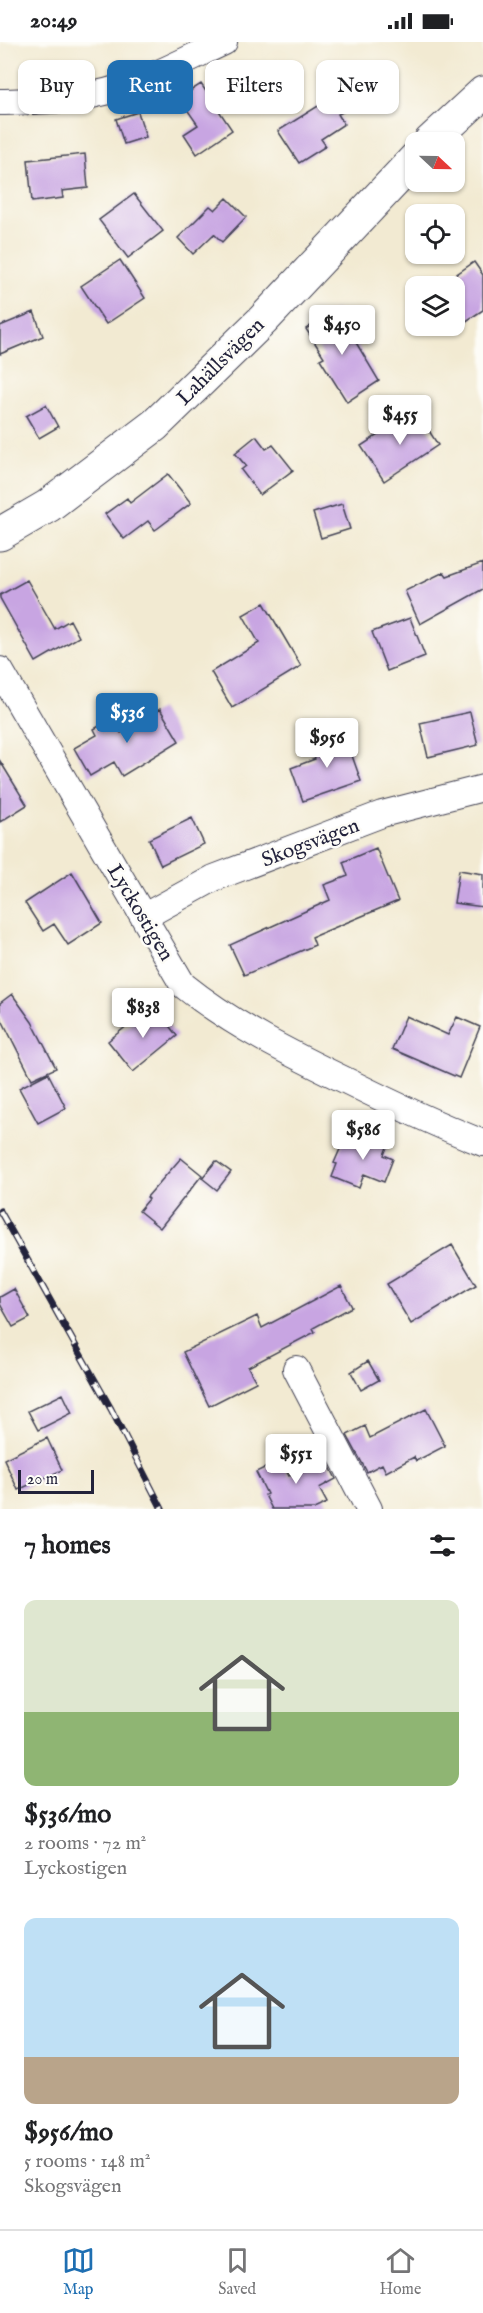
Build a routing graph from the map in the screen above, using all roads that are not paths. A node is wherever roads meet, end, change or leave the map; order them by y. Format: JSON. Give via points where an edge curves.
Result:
{"nodes":[{"id":1,"x":224,"y":42,"type":"edge"},
{"id":2,"x":483,"y":93,"type":"edge"},
{"id":3,"x":0,"y":102,"type":"edge"},
{"id":4,"x":441,"y":132,"type":"edge"},
{"id":5,"x":405,"y":170,"type":"edge"},
{"id":6,"x":0,"y":534,"type":"edge"},
{"id":7,"x":0,"y":670,"type":"edge"},
{"id":8,"x":483,"y":788,"type":"edge"},
{"id":9,"x":144,"y":916,"type":"junction"},
{"id":10,"x":483,"y":1143,"type":"edge"},
{"id":11,"x":296,"y":1369,"type":"dead end"},
{"id":12,"x":369,"y":1509,"type":"edge"}],
"edges":[{"from":1,"to":3,"type":"street","via":[[159,73],[104,92]]},
{"from":2,"to":4,"type":"street"},
{"from":5,"to":6,"type":"street","name":"Lahällsvägen","via":[[262,320],[155,425],[48,506]]},
{"from":7,"to":9,"type":"street","name":"Lyckostigen"},
{"from":8,"to":9,"type":"street","name":"Skogsvägen","via":[[382,814],[214,878]]},
{"from":9,"to":10,"type":"street","name":"Lyckostigen","via":[[183,985],[213,1009],[280,1049]]},
{"from":11,"to":12,"type":"street"}]}
